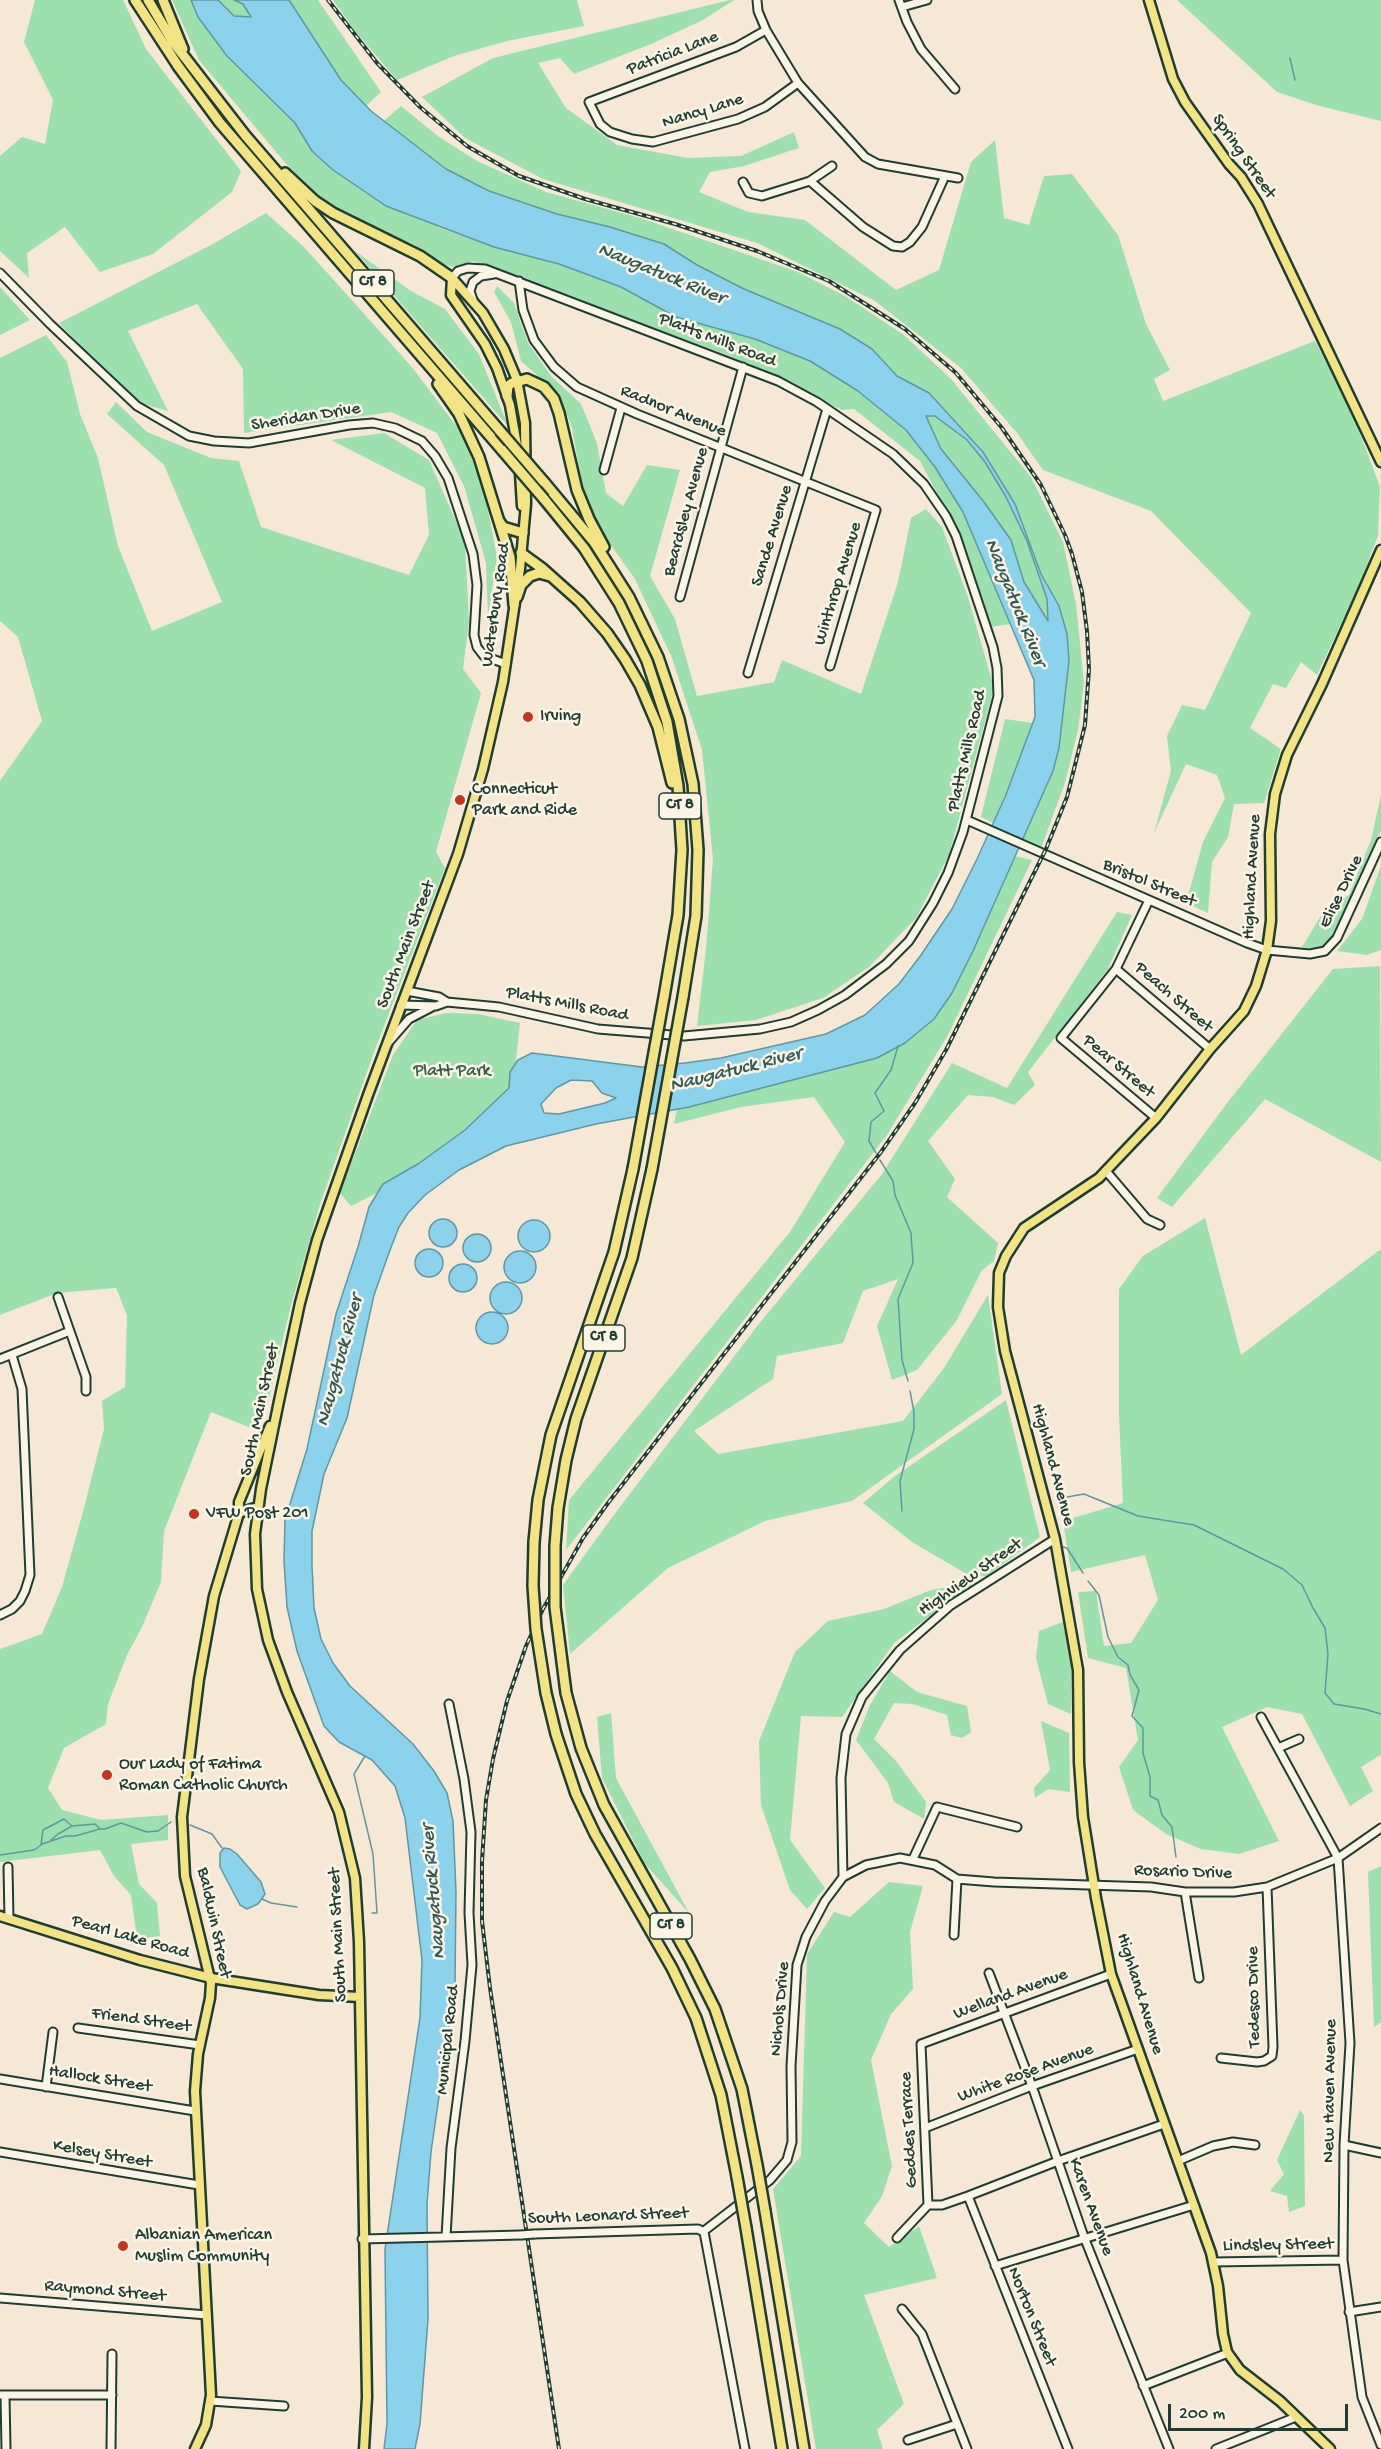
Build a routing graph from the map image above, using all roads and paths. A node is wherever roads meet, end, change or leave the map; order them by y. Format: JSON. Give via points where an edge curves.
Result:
{"nodes":[{"id":1,"x":136,"y":0,"type":"edge"},
{"id":2,"x":148,"y":0,"type":"edge"},
{"id":3,"x":164,"y":0,"type":"edge"},
{"id":4,"x":757,"y":0,"type":"edge"},
{"id":5,"x":927,"y":0,"type":"edge"},
{"id":6,"x":1149,"y":0,"type":"edge"},
{"id":7,"x":900,"y":4,"type":"edge"},
{"id":8,"x":766,"y":30,"type":"junction"},
{"id":9,"x":199,"y":77,"type":"junction"},
{"id":10,"x":798,"y":83,"type":"junction"},
{"id":11,"x":955,"y":90,"type":"dead end"},
{"id":12,"x":589,"y":102,"type":"joint"},
{"id":13,"x":245,"y":135,"type":"junction"},
{"id":14,"x":832,"y":166,"type":"dead end"},
{"id":15,"x":945,"y":176,"type":"junction"},
{"id":16,"x":958,"y":178,"type":"dead end"},
{"id":17,"x":810,"y":181,"type":"junction"},
{"id":18,"x":743,"y":182,"type":"dead end"},
{"id":19,"x":0,"y":273,"type":"edge"},
{"id":20,"x":499,"y":274,"type":"junction"},
{"id":21,"x":452,"y":278,"type":"junction"},
{"id":22,"x":519,"y":281,"type":"junction"},
{"id":23,"x":472,"y":300,"type":"junction"},
{"id":24,"x":399,"y":331,"type":"junction"},
{"id":25,"x":744,"y":367,"type":"junction"},
{"id":26,"x":517,"y":380,"type":"junction"},
{"id":27,"x":507,"y":396,"type":"junction"},
{"id":28,"x":621,"y":408,"type":"junction"},
{"id":29,"x":827,"y":408,"type":"junction"},
{"id":30,"x":720,"y":447,"type":"junction"},
{"id":31,"x":1381,"y":462,"type":"edge"},
{"id":32,"x":604,"y":470,"type":"dead end"},
{"id":33,"x":806,"y":481,"type":"junction"},
{"id":34,"x":876,"y":510,"type":"joint"},
{"id":35,"x":498,"y":519,"type":"junction"},
{"id":36,"x":523,"y":533,"type":"junction"},
{"id":37,"x":1381,"y":550,"type":"edge"},
{"id":38,"x":522,"y":553,"type":"junction"},
{"id":39,"x":562,"y":585,"type":"junction"},
{"id":40,"x":680,"y":597,"type":"dead end"},
{"id":41,"x":514,"y":605,"type":"junction"},
{"id":42,"x":639,"y":616,"type":"junction"},
{"id":43,"x":506,"y":664,"type":"junction"},
{"id":44,"x":830,"y":666,"type":"dead end"},
{"id":45,"x":748,"y":673,"type":"dead end"},
{"id":46,"x":503,"y":682,"type":"joint"},
{"id":47,"x":967,"y":820,"type":"junction"},
{"id":48,"x":1381,"y":842,"type":"edge"},
{"id":49,"x":682,"y":872,"type":"junction"},
{"id":50,"x":1149,"y":900,"type":"junction"},
{"id":51,"x":1267,"y":950,"type":"junction"},
{"id":52,"x":1325,"y":951,"type":"joint"},
{"id":53,"x":1116,"y":969,"type":"junction"},
{"id":54,"x":407,"y":991,"type":"junction"},
{"id":55,"x":447,"y":1002,"type":"junction"},
{"id":56,"x":401,"y":1005,"type":"junction"},
{"id":57,"x":436,"y":1006,"type":"junction"},
{"id":58,"x":386,"y":1045,"type":"junction"},
{"id":59,"x":1210,"y":1049,"type":"junction"},
{"id":60,"x":1156,"y":1118,"type":"junction"},
{"id":61,"x":1106,"y":1171,"type":"junction"},
{"id":62,"x":1160,"y":1225,"type":"dead end"},
{"id":63,"x":58,"y":1297,"type":"dead end"},
{"id":64,"x":70,"y":1331,"type":"junction"},
{"id":65,"x":12,"y":1355,"type":"junction"},
{"id":66,"x":0,"y":1359,"type":"edge"},
{"id":67,"x":86,"y":1391,"type":"dead end"},
{"id":68,"x":276,"y":1418,"type":"junction"},
{"id":69,"x":258,"y":1507,"type":"junction"},
{"id":70,"x":238,"y":1513,"type":"junction"},
{"id":71,"x":1055,"y":1539,"type":"junction"},
{"id":72,"x":0,"y":1615,"type":"edge"},
{"id":73,"x":449,"y":1704,"type":"dead end"},
{"id":74,"x":1261,"y":1717,"type":"dead end"},
{"id":75,"x":1299,"y":1739,"type":"dead end"},
{"id":76,"x":1278,"y":1748,"type":"junction"},
{"id":77,"x":1017,"y":1827,"type":"dead end"},
{"id":78,"x":1381,"y":1828,"type":"edge"},
{"id":79,"x":1338,"y":1858,"type":"junction"},
{"id":80,"x":914,"y":1859,"type":"junction"},
{"id":81,"x":8,"y":1867,"type":"dead end"},
{"id":82,"x":843,"y":1877,"type":"junction"},
{"id":83,"x":957,"y":1879,"type":"junction"},
{"id":84,"x":1094,"y":1885,"type":"junction"},
{"id":85,"x":1267,"y":1887,"type":"junction"},
{"id":86,"x":1185,"y":1892,"type":"junction"},
{"id":87,"x":5,"y":1917,"type":"edge"},
{"id":88,"x":954,"y":1935,"type":"dead end"},
{"id":89,"x":989,"y":1973,"type":"dead end"},
{"id":90,"x":1111,"y":1974,"type":"junction"},
{"id":91,"x":211,"y":1978,"type":"junction"},
{"id":92,"x":1199,"y":1978,"type":"dead end"},
{"id":93,"x":360,"y":1997,"type":"junction"},
{"id":94,"x":1004,"y":2014,"type":"junction"},
{"id":95,"x":78,"y":2028,"type":"dead end"},
{"id":96,"x":53,"y":2032,"type":"dead end"},
{"id":97,"x":921,"y":2044,"type":"joint"},
{"id":98,"x":200,"y":2045,"type":"junction"},
{"id":99,"x":1138,"y":2049,"type":"junction"},
{"id":100,"x":1221,"y":2058,"type":"dead end"},
{"id":101,"x":0,"y":2079,"type":"edge"},
{"id":102,"x":1032,"y":2086,"type":"junction"},
{"id":103,"x":46,"y":2087,"type":"junction"},
{"id":104,"x":195,"y":2111,"type":"junction"},
{"id":105,"x":1164,"y":2124,"type":"junction"},
{"id":106,"x":925,"y":2128,"type":"junction"},
{"id":107,"x":1255,"y":2145,"type":"dead end"},
{"id":108,"x":1344,"y":2145,"type":"junction"},
{"id":109,"x":0,"y":2152,"type":"edge"},
{"id":110,"x":1381,"y":2152,"type":"edge"},
{"id":111,"x":1058,"y":2161,"type":"junction"},
{"id":112,"x":1178,"y":2161,"type":"junction"},
{"id":113,"x":200,"y":2185,"type":"junction"},
{"id":114,"x":968,"y":2196,"type":"junction"},
{"id":115,"x":928,"y":2205,"type":"junction"},
{"id":116,"x":1194,"y":2205,"type":"junction"},
{"id":117,"x":704,"y":2231,"type":"junction"},
{"id":118,"x":446,"y":2237,"type":"junction"},
{"id":119,"x":1084,"y":2237,"type":"junction"},
{"id":120,"x":897,"y":2238,"type":"dead end"},
{"id":121,"x":363,"y":2239,"type":"junction"},
{"id":122,"x":1343,"y":2260,"type":"junction"},
{"id":123,"x":1214,"y":2262,"type":"junction"},
{"id":124,"x":995,"y":2266,"type":"junction"},
{"id":125,"x":0,"y":2298,"type":"edge"},
{"id":126,"x":1381,"y":2307,"type":"edge"},
{"id":127,"x":902,"y":2309,"type":"dead end"},
{"id":128,"x":1349,"y":2312,"type":"junction"},
{"id":129,"x":207,"y":2315,"type":"junction"},
{"id":130,"x":1228,"y":2353,"type":"junction"},
{"id":131,"x":112,"y":2354,"type":"dead end"},
{"id":132,"x":1143,"y":2386,"type":"junction"},
{"id":133,"x":2,"y":2395,"type":"edge"},
{"id":134,"x":112,"y":2395,"type":"junction"},
{"id":135,"x":210,"y":2401,"type":"junction"},
{"id":136,"x":285,"y":2406,"type":"dead end"},
{"id":137,"x":1296,"y":2417,"type":"junction"},
{"id":138,"x":957,"y":2424,"type":"junction"},
{"id":139,"x":908,"y":2440,"type":"dead end"},
{"id":140,"x":1381,"y":2445,"type":"edge"},
{"id":141,"x":6,"y":2449,"type":"edge"},
{"id":142,"x":111,"y":2449,"type":"edge"},
{"id":143,"x":195,"y":2449,"type":"edge"},
{"id":144,"x":364,"y":2449,"type":"edge"},
{"id":145,"x":745,"y":2449,"type":"edge"},
{"id":146,"x":782,"y":2449,"type":"edge"},
{"id":147,"x":804,"y":2449,"type":"edge"},
{"id":148,"x":967,"y":2449,"type":"edge"},
{"id":149,"x":1068,"y":2449,"type":"edge"},
{"id":150,"x":1169,"y":2449,"type":"edge"},
{"id":151,"x":1216,"y":2449,"type":"edge"},
{"id":152,"x":1330,"y":2449,"type":"edge"}],
"edges":[{"from":1,"to":24,"type":"highway","number":"CT 8","via":[[220,123]]},
{"from":2,"to":9,"type":"highway","number":"CT 8"},
{"from":3,"to":9,"type":"highway","via":[[181,46]]},
{"from":4,"to":8,"type":"street"},
{"from":5,"to":7,"type":"street"},
{"from":6,"to":31,"type":"main road","name":"Spring Street","via":[[1173,79],[1185,102],[1251,192]]},
{"from":7,"to":11,"type":"street","via":[[921,49]]},
{"from":8,"to":10,"type":"street"},
{"from":8,"to":12,"type":"street","name":"Patricia Lane","via":[[735,47]]},
{"from":9,"to":13,"type":"highway","number":"CT 8"},
{"from":10,"to":12,"type":"street","name":"Nancy Lane","via":[[765,107],[738,119],[653,142],[610,132],[600,124]]},
{"from":10,"to":15,"type":"street","via":[[865,158]]},
{"from":13,"to":21,"type":"highway","via":[[324,207],[420,256]]},
{"from":13,"to":42,"type":"highway","number":"CT 8","bridge":true,"via":[[594,542]]},
{"from":14,"to":17,"type":"street"},
{"from":15,"to":16,"type":"street"},
{"from":15,"to":17,"type":"street","via":[[922,227],[902,247],[893,246],[863,227]]},
{"from":17,"to":18,"type":"street","via":[[762,196],[749,193]]},
{"from":19,"to":43,"type":"street","name":"Sheridan Drive","via":[[137,406],[189,436],[249,443],[373,423],[422,441],[444,470],[470,543],[476,575],[477,647],[484,656]]},
{"from":20,"to":21,"type":"street","name":"Platts Mills Road","via":[[473,267],[458,271]]},
{"from":20,"to":22,"type":"street","name":"Platts Mills Road"},
{"from":20,"to":23,"type":"street","via":[[476,279],[471,287]]},
{"from":21,"to":23,"type":"main road","name":"Waterbury Road"},
{"from":21,"to":27,"type":"main road","name":"Waterbury Road","via":[[454,300],[485,344]]},
{"from":22,"to":25,"type":"street","name":"Platts Mills Road"},
{"from":22,"to":28,"type":"street","name":"Radnor Avenue","via":[[526,321],[554,368],[587,393]]},
{"from":23,"to":26,"type":"main road","name":"Waterbury Road","via":[[498,337]]},
{"from":24,"to":35,"type":"highway","via":[[464,424],[479,457]]},
{"from":24,"to":49,"type":"highway","number":"CT 8","bridge":true,"via":[[578,540],[633,631],[667,722],[682,829]]},
{"from":25,"to":29,"type":"street","name":"Platts Mills Road"},
{"from":25,"to":30,"type":"street","name":"Beardsley Avenue"},
{"from":26,"to":27,"type":"highway","via":[[508,386]]},
{"from":26,"to":36,"type":"main road","name":"Waterbury Road","via":[[527,445]]},
{"from":26,"to":42,"type":"highway","via":[[538,383],[554,399],[584,509],[624,580]]},
{"from":27,"to":36,"type":"main road","name":"Waterbury Road","via":[[519,457]]},
{"from":28,"to":30,"type":"street","name":"Radnor Avenue"},
{"from":28,"to":32,"type":"street"},
{"from":29,"to":33,"type":"street","name":"Sande Avenue"},
{"from":29,"to":47,"type":"street","name":"Platts Mills Road","via":[[893,454],[917,477],[946,516],[964,557],[993,647],[999,687]]},
{"from":30,"to":33,"type":"street","name":"Radnor Avenue"},
{"from":30,"to":40,"type":"street","name":"Beardsley Avenue"},
{"from":33,"to":34,"type":"street","name":"Radnor Avenue"},
{"from":33,"to":45,"type":"street","name":"Sande Avenue"},
{"from":34,"to":44,"type":"street","name":"Winthrop Avenue"},
{"from":35,"to":36,"type":"highway","via":[[503,527]]},
{"from":35,"to":41,"type":"highway","via":[[511,566]]},
{"from":36,"to":38,"type":"main road","name":"Waterbury Road"},
{"from":37,"to":51,"type":"main road","name":"Highland Avenue","via":[[1287,755],[1274,798]]},
{"from":38,"to":39,"type":"highway"},
{"from":38,"to":41,"type":"main road","name":"Waterbury Road"},
{"from":39,"to":41,"type":"highway","via":[[548,576],[534,574],[521,585]]},
{"from":39,"to":49,"type":"highway","via":[[616,646],[653,714],[671,778]]},
{"from":41,"to":43,"type":"main road","name":"Waterbury Road"},
{"from":42,"to":147,"type":"highway","number":"CT 8","bridge":true,"via":[[666,678],[689,762],[695,806],[697,905],[643,1215],[573,1429],[558,1508],[555,1607],[566,1693],[581,1748],[604,1805],[715,2009],[742,2089]]},
{"from":43,"to":46,"type":"main road","name":"Waterbury Road"},
{"from":46,"to":54,"type":"main road","name":"South Main Street","via":[[465,833]]},
{"from":47,"to":50,"type":"street","name":"Bristol Street"},
{"from":47,"to":55,"type":"street","name":"Platts Mills Road","via":[[941,888],[909,941],[852,990],[791,1022],[721,1034],[646,1035],[598,1029],[499,1007]]},
{"from":48,"to":52,"type":"street","name":"Elise Drive","via":[[1340,932]]},
{"from":49,"to":146,"type":"highway","number":"CT 8","bridge":true,"via":[[675,936],[614,1252],[551,1435],[538,1500],[533,1586],[546,1693],[572,1784],[595,1834],[672,1968],[696,2018],[721,2095]]},
{"from":50,"to":51,"type":"street","name":"Bristol Street"},
{"from":50,"to":53,"type":"street"},
{"from":51,"to":52,"type":"street","name":"Bristol Street","via":[[1311,954]]},
{"from":51,"to":59,"type":"main road","name":"Highland Avenue","via":[[1244,1011]]},
{"from":53,"to":59,"type":"street","name":"Peach Street"},
{"from":53,"to":60,"type":"street","name":"Pear Street","via":[[1061,1038]]},
{"from":54,"to":55,"type":"street","name":"Platts Mills Road","via":[[439,996]]},
{"from":54,"to":56,"type":"main road","name":"South Main Street"},
{"from":55,"to":57,"type":"street","name":"Platts Mills Road"},
{"from":56,"to":57,"type":"street","name":"Platts Mills Road"},
{"from":56,"to":58,"type":"main road","name":"South Main Street"},
{"from":57,"to":58,"type":"street","name":"Platts Mills Road","via":[[409,1019]]},
{"from":58,"to":68,"type":"main road","name":"South Main Street","via":[[317,1240]]},
{"from":59,"to":60,"type":"main road","name":"Highland Avenue"},
{"from":60,"to":61,"type":"main road","name":"Highland Avenue"},
{"from":61,"to":62,"type":"street","via":[[1147,1219]]},
{"from":61,"to":71,"type":"main road","name":"Highland Avenue","via":[[1024,1228],[999,1273],[998,1307],[1005,1351]]},
{"from":63,"to":64,"type":"street"},
{"from":64,"to":65,"type":"street"},
{"from":64,"to":67,"type":"street","via":[[86,1377]]},
{"from":65,"to":66,"type":"street"},
{"from":65,"to":72,"type":"street","via":[[22,1389],[30,1575],[20,1601]]},
{"from":68,"to":69,"type":"main road","name":"South Main Street"},
{"from":68,"to":70,"type":"main road","name":"Baldwin Street","via":[[239,1502]]},
{"from":69,"to":70,"type":"main road"},
{"from":69,"to":93,"type":"main road","name":"South Main Street","via":[[256,1575],[266,1630],[280,1675],[336,1804],[351,1857]]},
{"from":70,"to":91,"type":"main road","name":"Baldwin Street","via":[[219,1573],[206,1636],[182,1818],[184,1869]]},
{"from":71,"to":82,"type":"street","name":"Highview Street","via":[[951,1605],[900,1650],[862,1697],[846,1734],[841,1778]]},
{"from":71,"to":84,"type":"main road","name":"Highland Avenue","via":[[1078,1670],[1080,1781]]},
{"from":73,"to":118,"type":"street","name":"Municipal Road","via":[[470,1823],[472,1965],[451,2148]]},
{"from":74,"to":76,"type":"street","name":"New Haven Avenue"},
{"from":75,"to":76,"type":"street"},
{"from":76,"to":79,"type":"street","name":"New Haven Avenue"},
{"from":77,"to":80,"type":"street","via":[[937,1807]]},
{"from":78,"to":79,"type":"street","name":"Rosario Drive"},
{"from":79,"to":85,"type":"street","name":"Rosario Drive"},
{"from":79,"to":108,"type":"street","name":"New Haven Avenue","via":[[1350,2043]]},
{"from":80,"to":82,"type":"street","name":"Nichols Drive","via":[[886,1859]]},
{"from":80,"to":83,"type":"street","name":"Nichols Drive","via":[[935,1865]]},
{"from":81,"to":87,"type":"street"},
{"from":82,"to":117,"type":"street","name":"Nichols Drive","via":[[806,1936],[797,1965],[790,2151],[782,2168],[770,2180]]},
{"from":83,"to":84,"type":"street","name":"Nichols Drive"},
{"from":83,"to":88,"type":"street"},
{"from":84,"to":86,"type":"street","name":"Rosario Drive"},
{"from":84,"to":90,"type":"main road","name":"Highland Avenue"},
{"from":85,"to":86,"type":"street","name":"Rosario Drive"},
{"from":85,"to":100,"type":"street","name":"Tedesco Drive","via":[[1272,2056],[1257,2062]]},
{"from":86,"to":92,"type":"street"},
{"from":87,"to":91,"type":"main road","name":"Pearl Lake Road"},
{"from":89,"to":94,"type":"street","name":"Karen Avenue"},
{"from":90,"to":94,"type":"street","name":"Welland Avenue"},
{"from":90,"to":99,"type":"main road","name":"Highland Avenue"},
{"from":91,"to":93,"type":"main road","name":"Pearl Lake Road","via":[[319,1995]]},
{"from":91,"to":98,"type":"main road","name":"Baldwin Street"},
{"from":93,"to":121,"type":"main road","name":"South Main Street"},
{"from":94,"to":97,"type":"street","name":"Welland Avenue"},
{"from":94,"to":102,"type":"street","name":"Karen Avenue"},
{"from":95,"to":98,"type":"street","name":"Friend Street"},
{"from":96,"to":103,"type":"street"},
{"from":97,"to":106,"type":"street","name":"Geddes Terrace"},
{"from":98,"to":104,"type":"main road","name":"Baldwin Street"},
{"from":99,"to":102,"type":"street","name":"White Rose Avenue"},
{"from":99,"to":105,"type":"main road","name":"Highland Avenue"},
{"from":101,"to":103,"type":"street","name":"Hallock Street"},
{"from":102,"to":106,"type":"street","name":"White Rose Avenue"},
{"from":102,"to":111,"type":"street","name":"Karen Avenue"},
{"from":103,"to":104,"type":"street","name":"Hallock Street"},
{"from":104,"to":113,"type":"main road","name":"Baldwin Street"},
{"from":105,"to":111,"type":"street"},
{"from":105,"to":112,"type":"main road","name":"Highland Avenue"},
{"from":106,"to":115,"type":"street","name":"Geddes Terrace"},
{"from":107,"to":112,"type":"street","via":[[1223,2144]]},
{"from":108,"to":110,"type":"street"},
{"from":108,"to":122,"type":"street","name":"New Haven Avenue"},
{"from":109,"to":113,"type":"street","name":"Kelsey Street"},
{"from":111,"to":114,"type":"street"},
{"from":111,"to":119,"type":"street","name":"Karen Avenue"},
{"from":112,"to":116,"type":"main road","name":"Highland Avenue"},
{"from":113,"to":129,"type":"main road","name":"Baldwin Street"},
{"from":114,"to":115,"type":"street","via":[[942,2205]]},
{"from":114,"to":124,"type":"street","name":"Norton Street"},
{"from":115,"to":120,"type":"street","name":"Geddes Terrace"},
{"from":116,"to":119,"type":"street"},
{"from":116,"to":123,"type":"main road","name":"Highland Avenue"},
{"from":117,"to":118,"type":"street","name":"South Leonard Street","bridge":true},
{"from":117,"to":145,"type":"street","name":"South Leonard Street"},
{"from":118,"to":121,"type":"street","name":"South Leonard Street"},
{"from":119,"to":124,"type":"street"},
{"from":119,"to":132,"type":"street","name":"Karen Avenue"},
{"from":121,"to":144,"type":"main road","name":"South Main Street","via":[[367,2407]]},
{"from":122,"to":123,"type":"street","name":"Lindsley Street"},
{"from":122,"to":128,"type":"street","name":"New Haven Avenue"},
{"from":123,"to":130,"type":"main road","name":"Highland Avenue"},
{"from":124,"to":149,"type":"street","name":"Norton Street"},
{"from":125,"to":129,"type":"street","name":"Raymond Street"},
{"from":126,"to":128,"type":"street"},
{"from":127,"to":138,"type":"street","via":[[922,2334]]},
{"from":128,"to":140,"type":"street","name":"New Haven Avenue","via":[[1362,2397]]},
{"from":129,"to":135,"type":"main road","name":"Baldwin Street"},
{"from":130,"to":132,"type":"street"},
{"from":130,"to":137,"type":"main road","name":"Highland Avenue","via":[[1240,2370]]},
{"from":131,"to":134,"type":"street"},
{"from":132,"to":150,"type":"street","name":"Karen Avenue"},
{"from":133,"to":134,"type":"street"},
{"from":133,"to":141,"type":"street"},
{"from":134,"to":142,"type":"street"},
{"from":135,"to":136,"type":"street"},
{"from":135,"to":143,"type":"main road","name":"Baldwin Street","via":[[206,2426]]},
{"from":137,"to":151,"type":"street"},
{"from":137,"to":152,"type":"main road","name":"Highland Avenue"},
{"from":138,"to":139,"type":"street"},
{"from":138,"to":148,"type":"street"}]}
